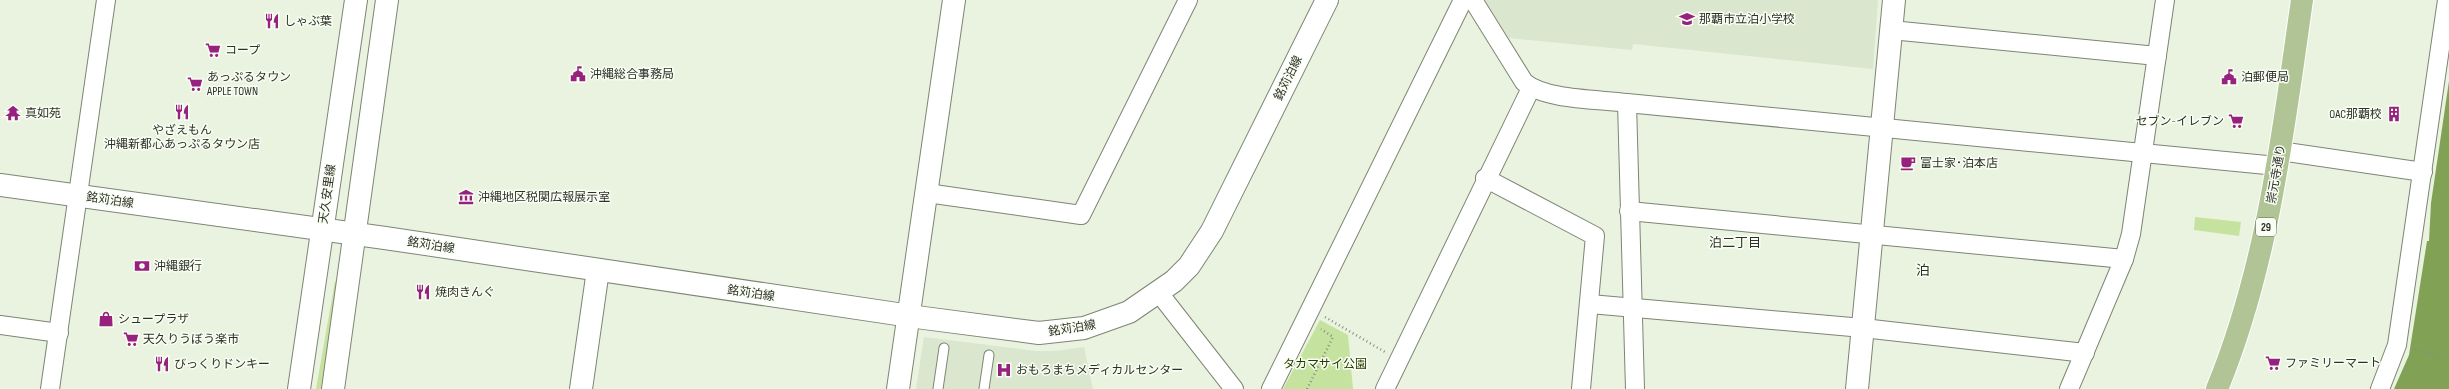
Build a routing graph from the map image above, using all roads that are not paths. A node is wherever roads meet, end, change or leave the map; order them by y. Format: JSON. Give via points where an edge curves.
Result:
{"nodes":[{"id":1,"x":106,"y":0,"type":"edge"},
{"id":2,"x":356,"y":0,"type":"edge"},
{"id":3,"x":387,"y":0,"type":"edge"},
{"id":4,"x":954,"y":0,"type":"edge"},
{"id":5,"x":1188,"y":0,"type":"edge"},
{"id":6,"x":1327,"y":0,"type":"edge"},
{"id":7,"x":1463,"y":0,"type":"edge"},
{"id":8,"x":1473,"y":0,"type":"edge"},
{"id":9,"x":1894,"y":0,"type":"edge"},
{"id":10,"x":2166,"y":0,"type":"edge"},
{"id":11,"x":2302,"y":0,"type":"edge"},
{"id":12,"x":2447,"y":0,"type":"edge"},
{"id":13,"x":1891,"y":30,"type":"junction"},
{"id":14,"x":2157,"y":56,"type":"junction"},
{"id":15,"x":1531,"y":88,"type":"junction"},
{"id":16,"x":1627,"y":103,"type":"junction"},
{"id":17,"x":1881,"y":128,"type":"junction"},
{"id":18,"x":2143,"y":153,"type":"junction"},
{"id":19,"x":2279,"y":159,"type":"junction"},
{"id":20,"x":2422,"y":172,"type":"junction"},
{"id":21,"x":1485,"y":178,"type":"junction"},
{"id":22,"x":0,"y":185,"type":"edge"},
{"id":23,"x":928,"y":193,"type":"junction"},
{"id":24,"x":78,"y":196,"type":"junction"},
{"id":25,"x":1629,"y":210,"type":"junction"},
{"id":26,"x":322,"y":229,"type":"junction"},
{"id":27,"x":355,"y":234,"type":"junction"},
{"id":28,"x":1871,"y":234,"type":"junction"},
{"id":29,"x":2124,"y":259,"type":"junction"},
{"id":30,"x":598,"y":270,"type":"junction"},
{"id":31,"x":1159,"y":293,"type":"junction"},
{"id":32,"x":1590,"y":304,"type":"junction"},
{"id":33,"x":1632,"y":308,"type":"junction"},
{"id":34,"x":908,"y":316,"type":"junction"},
{"id":35,"x":0,"y":325,"type":"edge"},
{"id":36,"x":1863,"y":328,"type":"junction"},
{"id":37,"x":59,"y":333,"type":"junction"},
{"id":38,"x":944,"y":348,"type":"dead end"},
{"id":39,"x":2085,"y":353,"type":"junction"},
{"id":40,"x":989,"y":355,"type":"dead end"},
{"id":41,"x":50,"y":389,"type":"edge"},
{"id":42,"x":298,"y":389,"type":"edge"},
{"id":43,"x":333,"y":389,"type":"edge"},
{"id":44,"x":581,"y":389,"type":"edge"},
{"id":45,"x":898,"y":389,"type":"edge"},
{"id":46,"x":938,"y":389,"type":"edge"},
{"id":47,"x":984,"y":389,"type":"edge"},
{"id":48,"x":1234,"y":389,"type":"edge"},
{"id":49,"x":1270,"y":389,"type":"edge"},
{"id":50,"x":1385,"y":389,"type":"edge"},
{"id":51,"x":1581,"y":389,"type":"edge"},
{"id":52,"x":1635,"y":389,"type":"edge"},
{"id":53,"x":1858,"y":389,"type":"edge"},
{"id":54,"x":2069,"y":389,"type":"edge"},
{"id":55,"x":2217,"y":389,"type":"edge"},
{"id":56,"x":2380,"y":389,"type":"edge"}],
"edges":[{"from":1,"to":24,"type":"street"},
{"from":2,"to":26,"type":"street","name":"天久安里線"},
{"from":3,"to":27,"type":"street"},
{"from":4,"to":23,"type":"street"},
{"from":5,"to":23,"type":"street","via":[[1081,215]]},
{"from":6,"to":31,"type":"street","name":"銘苅泊線","via":[[1212,231],[1189,266]]},
{"from":7,"to":49,"type":"street"},
{"from":8,"to":15,"type":"street","via":[[1524,82]]},
{"from":9,"to":13,"type":"street"},
{"from":10,"to":14,"type":"street"},
{"from":11,"to":19,"type":"main road","name":"崇元寺通り","number":"29"},
{"from":12,"to":20,"type":"street"},
{"from":13,"to":14,"type":"street"},
{"from":13,"to":17,"type":"street"},
{"from":14,"to":18,"type":"street"},
{"from":15,"to":16,"type":"street","via":[[1548,93]]},
{"from":15,"to":21,"type":"street"},
{"from":16,"to":17,"type":"street"},
{"from":16,"to":25,"type":"street"},
{"from":17,"to":18,"type":"street"},
{"from":17,"to":28,"type":"street"},
{"from":18,"to":19,"type":"street"},
{"from":18,"to":29,"type":"street","via":[[2131,234]]},
{"from":19,"to":20,"type":"street"},
{"from":19,"to":55,"type":"main road","name":"崇元寺通り","number":"29","via":[[2252,286]]},
{"from":20,"to":56,"type":"street","via":[[2397,345]]},
{"from":21,"to":32,"type":"street","via":[[1595,236]]},
{"from":21,"to":50,"type":"street"},
{"from":22,"to":24,"type":"street","name":"銘苅泊線"},
{"from":23,"to":34,"type":"street"},
{"from":24,"to":26,"type":"street","name":"銘苅泊線"},
{"from":24,"to":37,"type":"street"},
{"from":25,"to":28,"type":"street"},
{"from":25,"to":33,"type":"street"},
{"from":26,"to":27,"type":"street","name":"銘苅泊線"},
{"from":26,"to":42,"type":"street","name":"天久安里線"},
{"from":27,"to":30,"type":"street","name":"銘苅泊線"},
{"from":27,"to":43,"type":"street"},
{"from":28,"to":29,"type":"street"},
{"from":28,"to":36,"type":"street"},
{"from":29,"to":39,"type":"street"},
{"from":30,"to":34,"type":"street","name":"銘苅泊線"},
{"from":30,"to":44,"type":"street"},
{"from":31,"to":34,"type":"street","name":"銘苅泊線","via":[[1129,312],[1084,328],[1063,332],[1039,333]]},
{"from":31,"to":48,"type":"street"},
{"from":32,"to":33,"type":"street"},
{"from":32,"to":51,"type":"street"},
{"from":33,"to":36,"type":"street"},
{"from":33,"to":52,"type":"street"},
{"from":34,"to":45,"type":"street"},
{"from":35,"to":37,"type":"street"},
{"from":36,"to":39,"type":"street"},
{"from":36,"to":53,"type":"street"},
{"from":37,"to":41,"type":"street"},
{"from":38,"to":46,"type":"lane"},
{"from":39,"to":54,"type":"street"},
{"from":40,"to":47,"type":"lane"}]}
